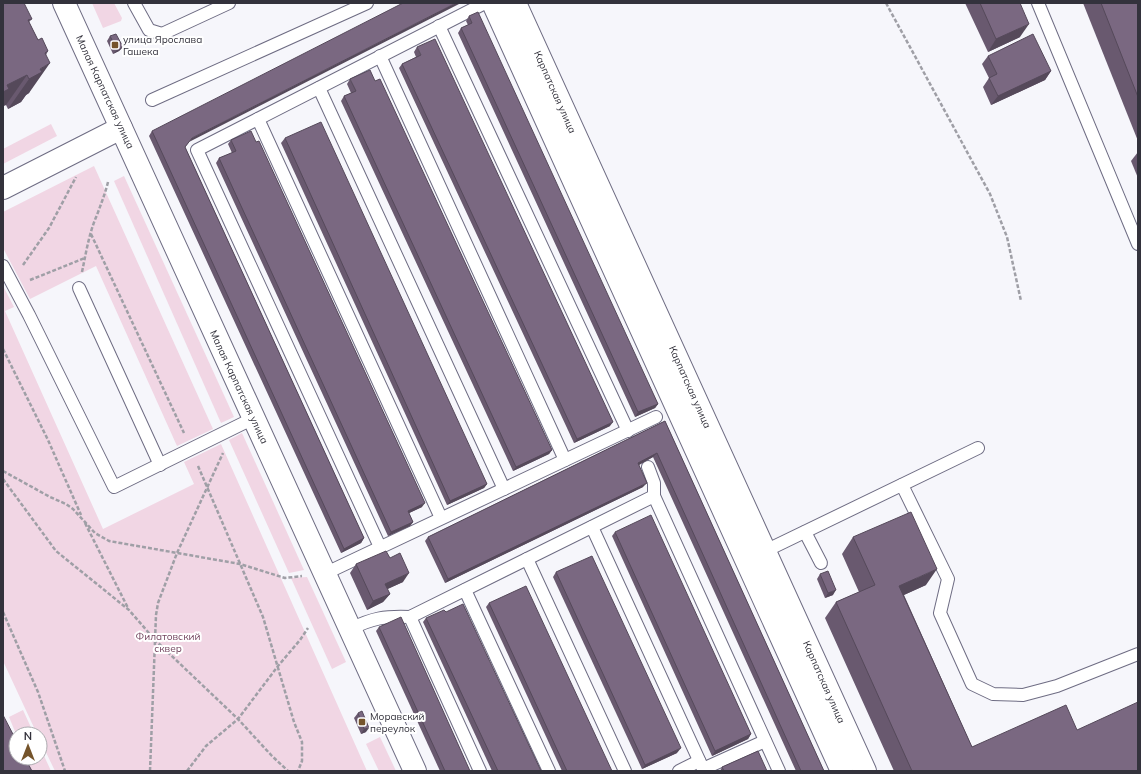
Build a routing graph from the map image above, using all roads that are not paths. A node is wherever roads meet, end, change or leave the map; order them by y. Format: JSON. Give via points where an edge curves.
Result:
{"nodes":[{"id":1,"x":64,"y":3,"type":"edge"},
{"id":2,"x":134,"y":3,"type":"edge"},
{"id":3,"x":229,"y":3,"type":"edge"},
{"id":4,"x":367,"y":3,"type":"edge"},
{"id":5,"x":485,"y":3,"type":"edge"},
{"id":6,"x":493,"y":3,"type":"edge"},
{"id":7,"x":515,"y":3,"type":"edge"},
{"id":8,"x":1038,"y":3,"type":"edge"},
{"id":9,"x":439,"y":26,"type":"junction"},
{"id":10,"x":380,"y":56,"type":"junction"},
{"id":11,"x":319,"y":88,"type":"junction"},
{"id":12,"x":152,"y":100,"type":"dead end"},
{"id":13,"x":258,"y":120,"type":"junction"},
{"id":14,"x":121,"y":128,"type":"junction"},
{"id":15,"x":3,"y":188,"type":"edge"},
{"id":16,"x":1138,"y":244,"type":"edge"},
{"id":17,"x":3,"y":266,"type":"edge"},
{"id":18,"x":80,"y":288,"type":"road end"},
{"id":19,"x":656,"y":417,"type":"dead end"},
{"id":20,"x":254,"y":418,"type":"junction"},
{"id":21,"x":628,"y":431,"type":"junction"},
{"id":22,"x":978,"y":448,"type":"dead end"},
{"id":23,"x":565,"y":460,"type":"junction"},
{"id":24,"x":160,"y":465,"type":"junction"},
{"id":25,"x":648,"y":467,"type":"dead end"},
{"id":26,"x":902,"y":485,"type":"junction"},
{"id":27,"x":504,"y":489,"type":"junction"},
{"id":28,"x":654,"y":496,"type":"junction"},
{"id":29,"x":441,"y":518,"type":"junction"},
{"id":30,"x":592,"y":526,"type":"junction"},
{"id":31,"x":805,"y":532,"type":"junction"},
{"id":32,"x":380,"y":547,"type":"junction"},
{"id":33,"x":755,"y":556,"type":"junction"},
{"id":34,"x":527,"y":559,"type":"junction"},
{"id":35,"x":821,"y":563,"type":"dead end"},
{"id":36,"x":324,"y":574,"type":"junction"},
{"id":37,"x":465,"y":590,"type":"junction"},
{"id":38,"x":410,"y":617,"type":"junction"},
{"id":39,"x":350,"y":629,"type":"junction"},
{"id":40,"x":1138,"y":654,"type":"edge"},
{"id":41,"x":765,"y":741,"type":"junction"},
{"id":42,"x":702,"y":767,"type":"edge"},
{"id":43,"x":414,"y":771,"type":"edge"},
{"id":44,"x":480,"y":771,"type":"edge"},
{"id":45,"x":548,"y":771,"type":"edge"},
{"id":46,"x":625,"y":771,"type":"edge"},
{"id":47,"x":679,"y":771,"type":"edge"},
{"id":48,"x":779,"y":771,"type":"edge"},
{"id":49,"x":842,"y":771,"type":"edge"},
{"id":50,"x":865,"y":771,"type":"edge"}],
"edges":[{"from":1,"to":14,"type":"street","name":"Малая Карпатская улица"},
{"from":2,"to":3,"type":"lane","via":[[149,30],[162,34]]},
{"from":4,"to":12,"type":"lane"},
{"from":5,"to":9,"type":"lane"},
{"from":6,"to":33,"type":"street","name":"Карпатская улица"},
{"from":7,"to":33,"type":"street","name":"Карпатская улица"},
{"from":8,"to":16,"type":"lane"},
{"from":9,"to":10,"type":"lane"},
{"from":9,"to":21,"type":"lane"},
{"from":10,"to":11,"type":"lane"},
{"from":10,"to":23,"type":"lane"},
{"from":11,"to":13,"type":"lane"},
{"from":11,"to":27,"type":"lane"},
{"from":13,"to":29,"type":"lane"},
{"from":13,"to":32,"type":"lane","via":[[198,150]]},
{"from":14,"to":15,"type":"street"},
{"from":14,"to":20,"type":"street","name":"Малая Карпатская улица"},
{"from":17,"to":24,"type":"lane","via":[[114,487]]},
{"from":18,"to":24,"type":"lane"},
{"from":19,"to":21,"type":"lane"},
{"from":20,"to":24,"type":"lane"},
{"from":20,"to":36,"type":"street","name":"Малая Карпатская улица"},
{"from":21,"to":23,"type":"lane"},
{"from":22,"to":26,"type":"lane"},
{"from":23,"to":27,"type":"lane"},
{"from":25,"to":28,"type":"lane","via":[[654,483]]},
{"from":26,"to":31,"type":"lane"},
{"from":26,"to":40,"type":"lane","via":[[948,579],[940,613],[972,684],[993,694],[1023,694],[1057,686]]},
{"from":27,"to":29,"type":"lane"},
{"from":28,"to":30,"type":"lane"},
{"from":28,"to":41,"type":"lane"},
{"from":29,"to":32,"type":"lane"},
{"from":30,"to":34,"type":"lane"},
{"from":30,"to":42,"type":"lane"},
{"from":31,"to":33,"type":"lane"},
{"from":31,"to":35,"type":"lane"},
{"from":32,"to":36,"type":"lane"},
{"from":33,"to":49,"type":"street","name":"Карпатская улица"},
{"from":33,"to":50,"type":"street","name":"Карпатская улица"},
{"from":34,"to":37,"type":"lane"},
{"from":34,"to":46,"type":"lane"},
{"from":36,"to":39,"type":"street","name":"Малая Карпатская улица"},
{"from":37,"to":38,"type":"lane"},
{"from":37,"to":45,"type":"lane"},
{"from":38,"to":39,"type":"lane","via":[[386,616],[369,620]]},
{"from":38,"to":44,"type":"lane"},
{"from":39,"to":43,"type":"street","name":"Малая Карпатская улица"},
{"from":41,"to":42,"type":"lane"},
{"from":41,"to":48,"type":"lane"},
{"from":42,"to":47,"type":"lane"}]}
